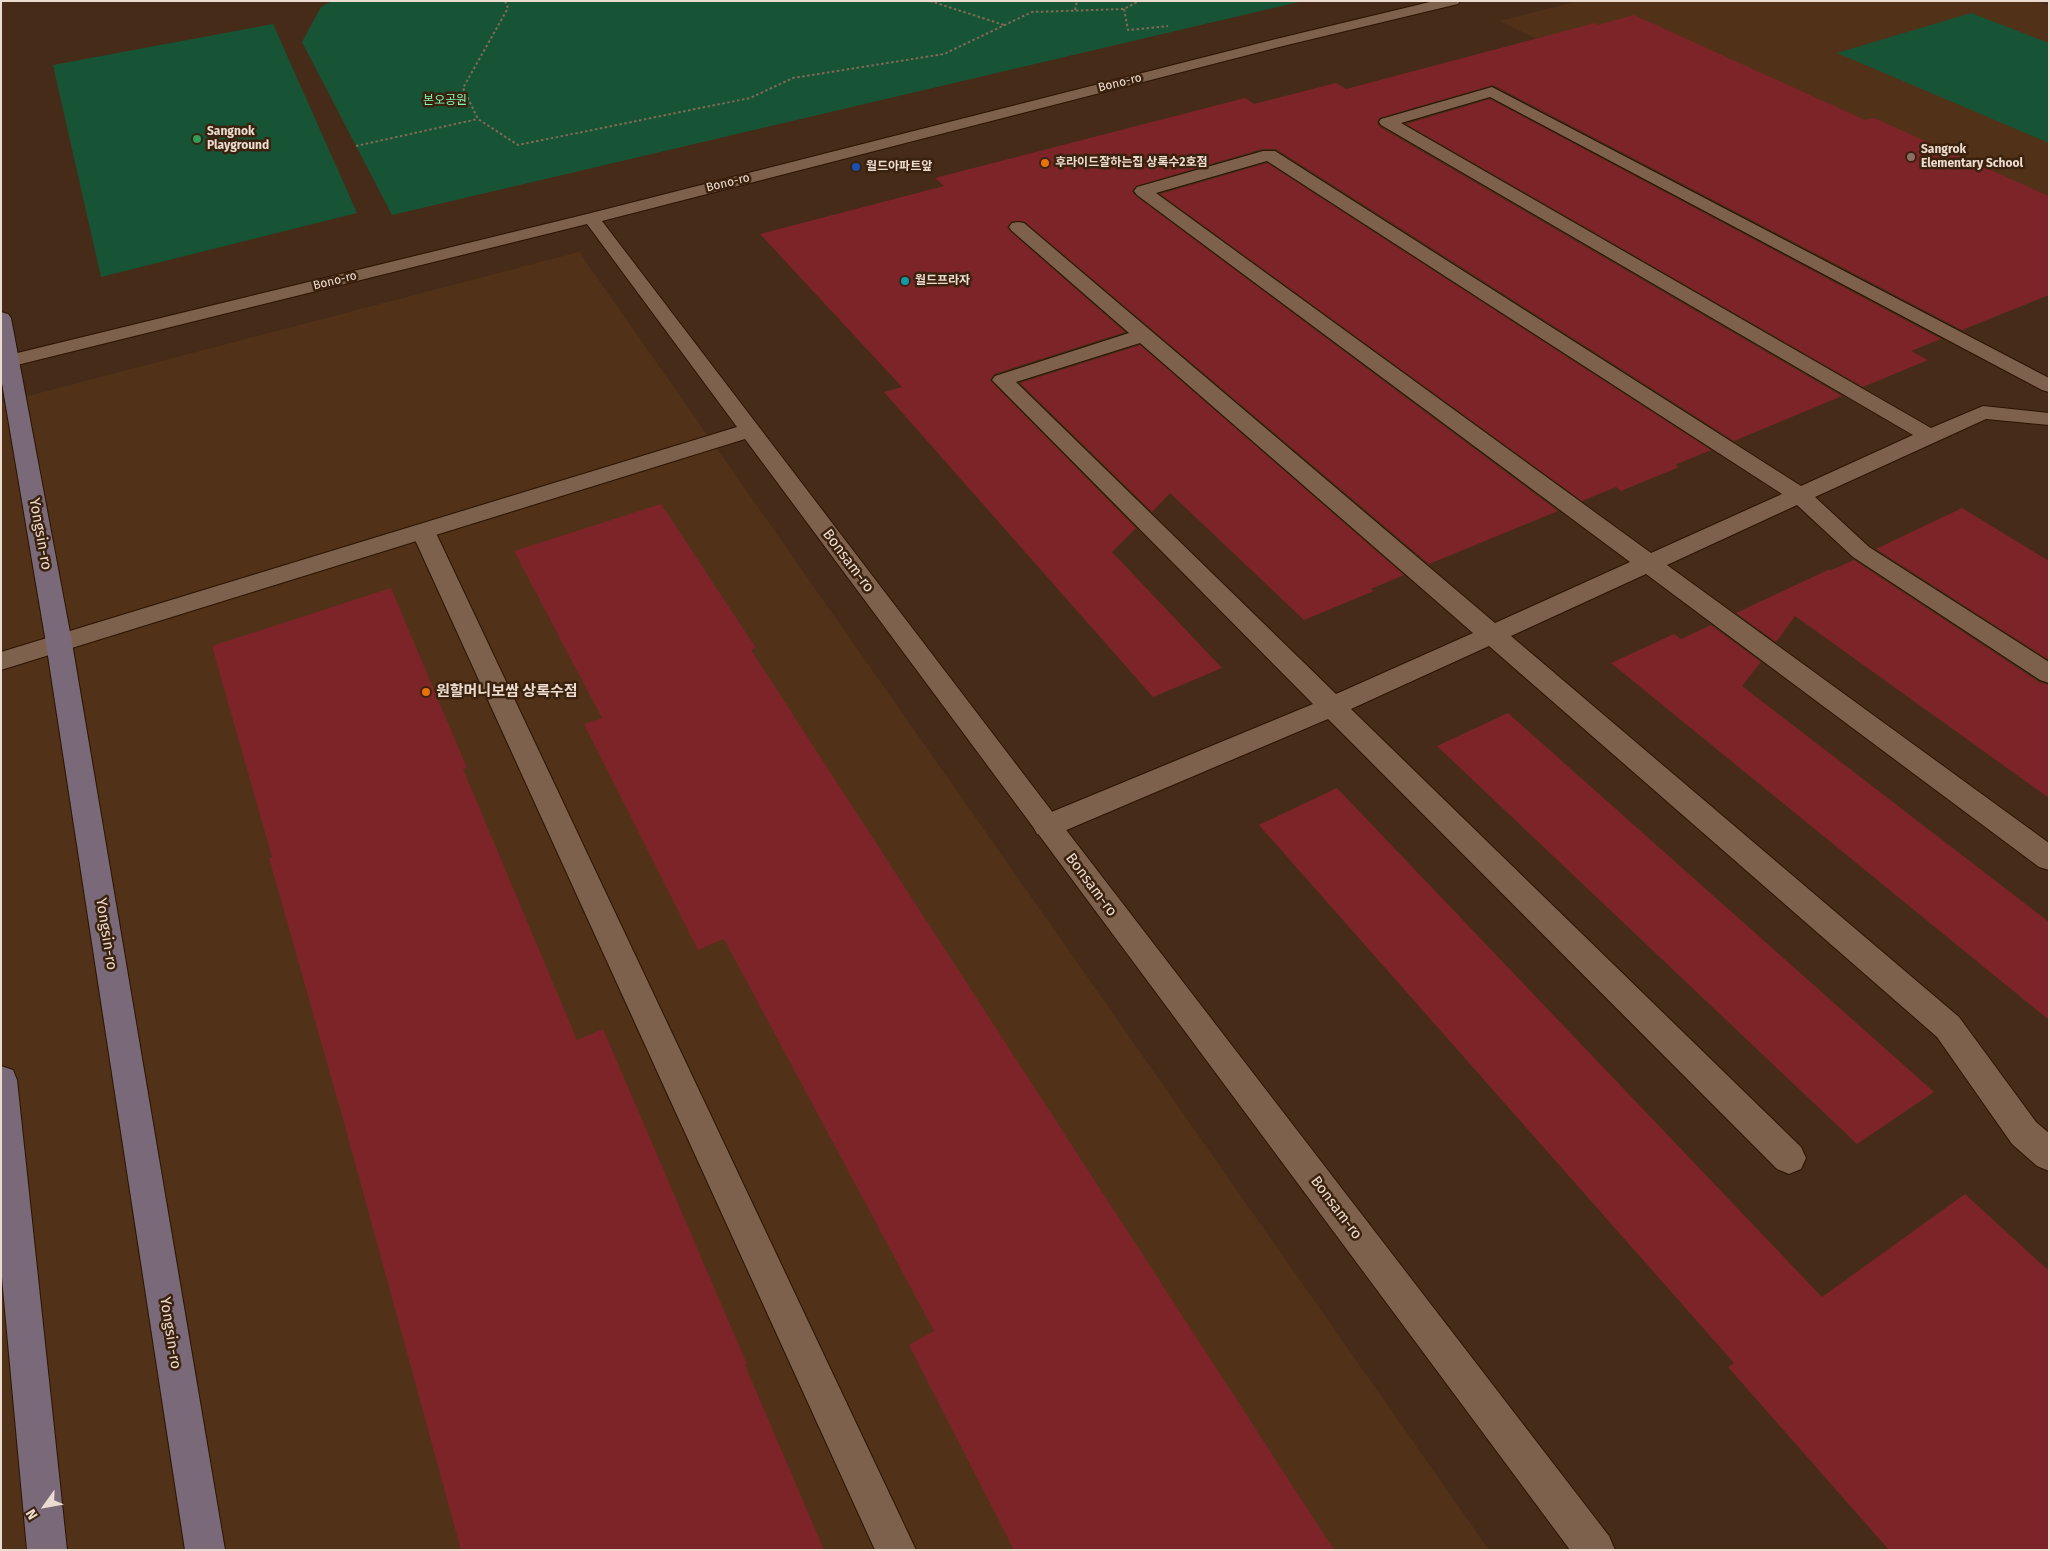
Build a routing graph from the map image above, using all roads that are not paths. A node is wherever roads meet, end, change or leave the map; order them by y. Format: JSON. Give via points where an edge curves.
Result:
{"nodes":[{"id":1,"x":1453,"y":1,"type":"edge"},
{"id":2,"x":592,"y":218,"type":"junction"},
{"id":3,"x":1018,"y":227,"type":"dead end"},
{"id":4,"x":1,"y":318,"type":"edge"},
{"id":5,"x":1144,"y":335,"type":"junction"},
{"id":6,"x":5,"y":362,"type":"edge"},
{"id":7,"x":2049,"y":386,"type":"edge"},
{"id":8,"x":2049,"y":419,"type":"edge"},
{"id":9,"x":750,"y":430,"type":"junction"},
{"id":10,"x":1930,"y":436,"type":"junction"},
{"id":11,"x":1799,"y":495,"type":"junction"},
{"id":12,"x":424,"y":531,"type":"junction"},
{"id":13,"x":1648,"y":564,"type":"junction"},
{"id":14,"x":1492,"y":635,"type":"junction"},
{"id":15,"x":59,"y":643,"type":"junction"},
{"id":16,"x":1,"y":661,"type":"edge"},
{"id":17,"x":2049,"y":674,"type":"edge"},
{"id":18,"x":1332,"y":707,"type":"junction"},
{"id":19,"x":1047,"y":826,"type":"junction"},
{"id":20,"x":2049,"y":859,"type":"edge"},
{"id":21,"x":1,"y":1080,"type":"edge"},
{"id":22,"x":2049,"y":1154,"type":"edge"},
{"id":23,"x":1789,"y":1158,"type":"dead end"},
{"id":24,"x":47,"y":1550,"type":"edge"},
{"id":25,"x":205,"y":1550,"type":"edge"},
{"id":26,"x":896,"y":1550,"type":"edge"},
{"id":27,"x":1594,"y":1550,"type":"edge"}],
"edges":[{"from":1,"to":2,"type":"street","name":"Bono-ro"},
{"from":2,"to":6,"type":"street","name":"Bono-ro"},
{"from":2,"to":9,"type":"street","name":"Bonsam-ro"},
{"from":3,"to":5,"type":"street"},
{"from":4,"to":6,"type":"main road","name":"Yongsin-ro"},
{"from":5,"to":14,"type":"street"},
{"from":5,"to":18,"type":"street","via":[[1002,380]]},
{"from":6,"to":15,"type":"main road","name":"Yongsin-ro"},
{"from":7,"to":10,"type":"street","via":[[1492,92],[1387,122]]},
{"from":8,"to":10,"type":"street","via":[[1983,412]]},
{"from":9,"to":12,"type":"street"},
{"from":9,"to":19,"type":"street","name":"Bonsam-ro"},
{"from":10,"to":11,"type":"street"},
{"from":11,"to":13,"type":"street"},
{"from":11,"to":13,"type":"street","via":[[1269,155],[1143,191]]},
{"from":11,"to":17,"type":"street","via":[[1862,552]]},
{"from":12,"to":15,"type":"street"},
{"from":12,"to":26,"type":"street"},
{"from":13,"to":14,"type":"street"},
{"from":13,"to":20,"type":"street"},
{"from":14,"to":18,"type":"street"},
{"from":14,"to":22,"type":"street","via":[[1948,1027],[2024,1133]]},
{"from":15,"to":16,"type":"street"},
{"from":15,"to":25,"type":"main road","name":"Yongsin-ro"},
{"from":18,"to":19,"type":"street"},
{"from":18,"to":23,"type":"street"},
{"from":19,"to":27,"type":"street","name":"Bonsam-ro"},
{"from":21,"to":24,"type":"main road"}]}
